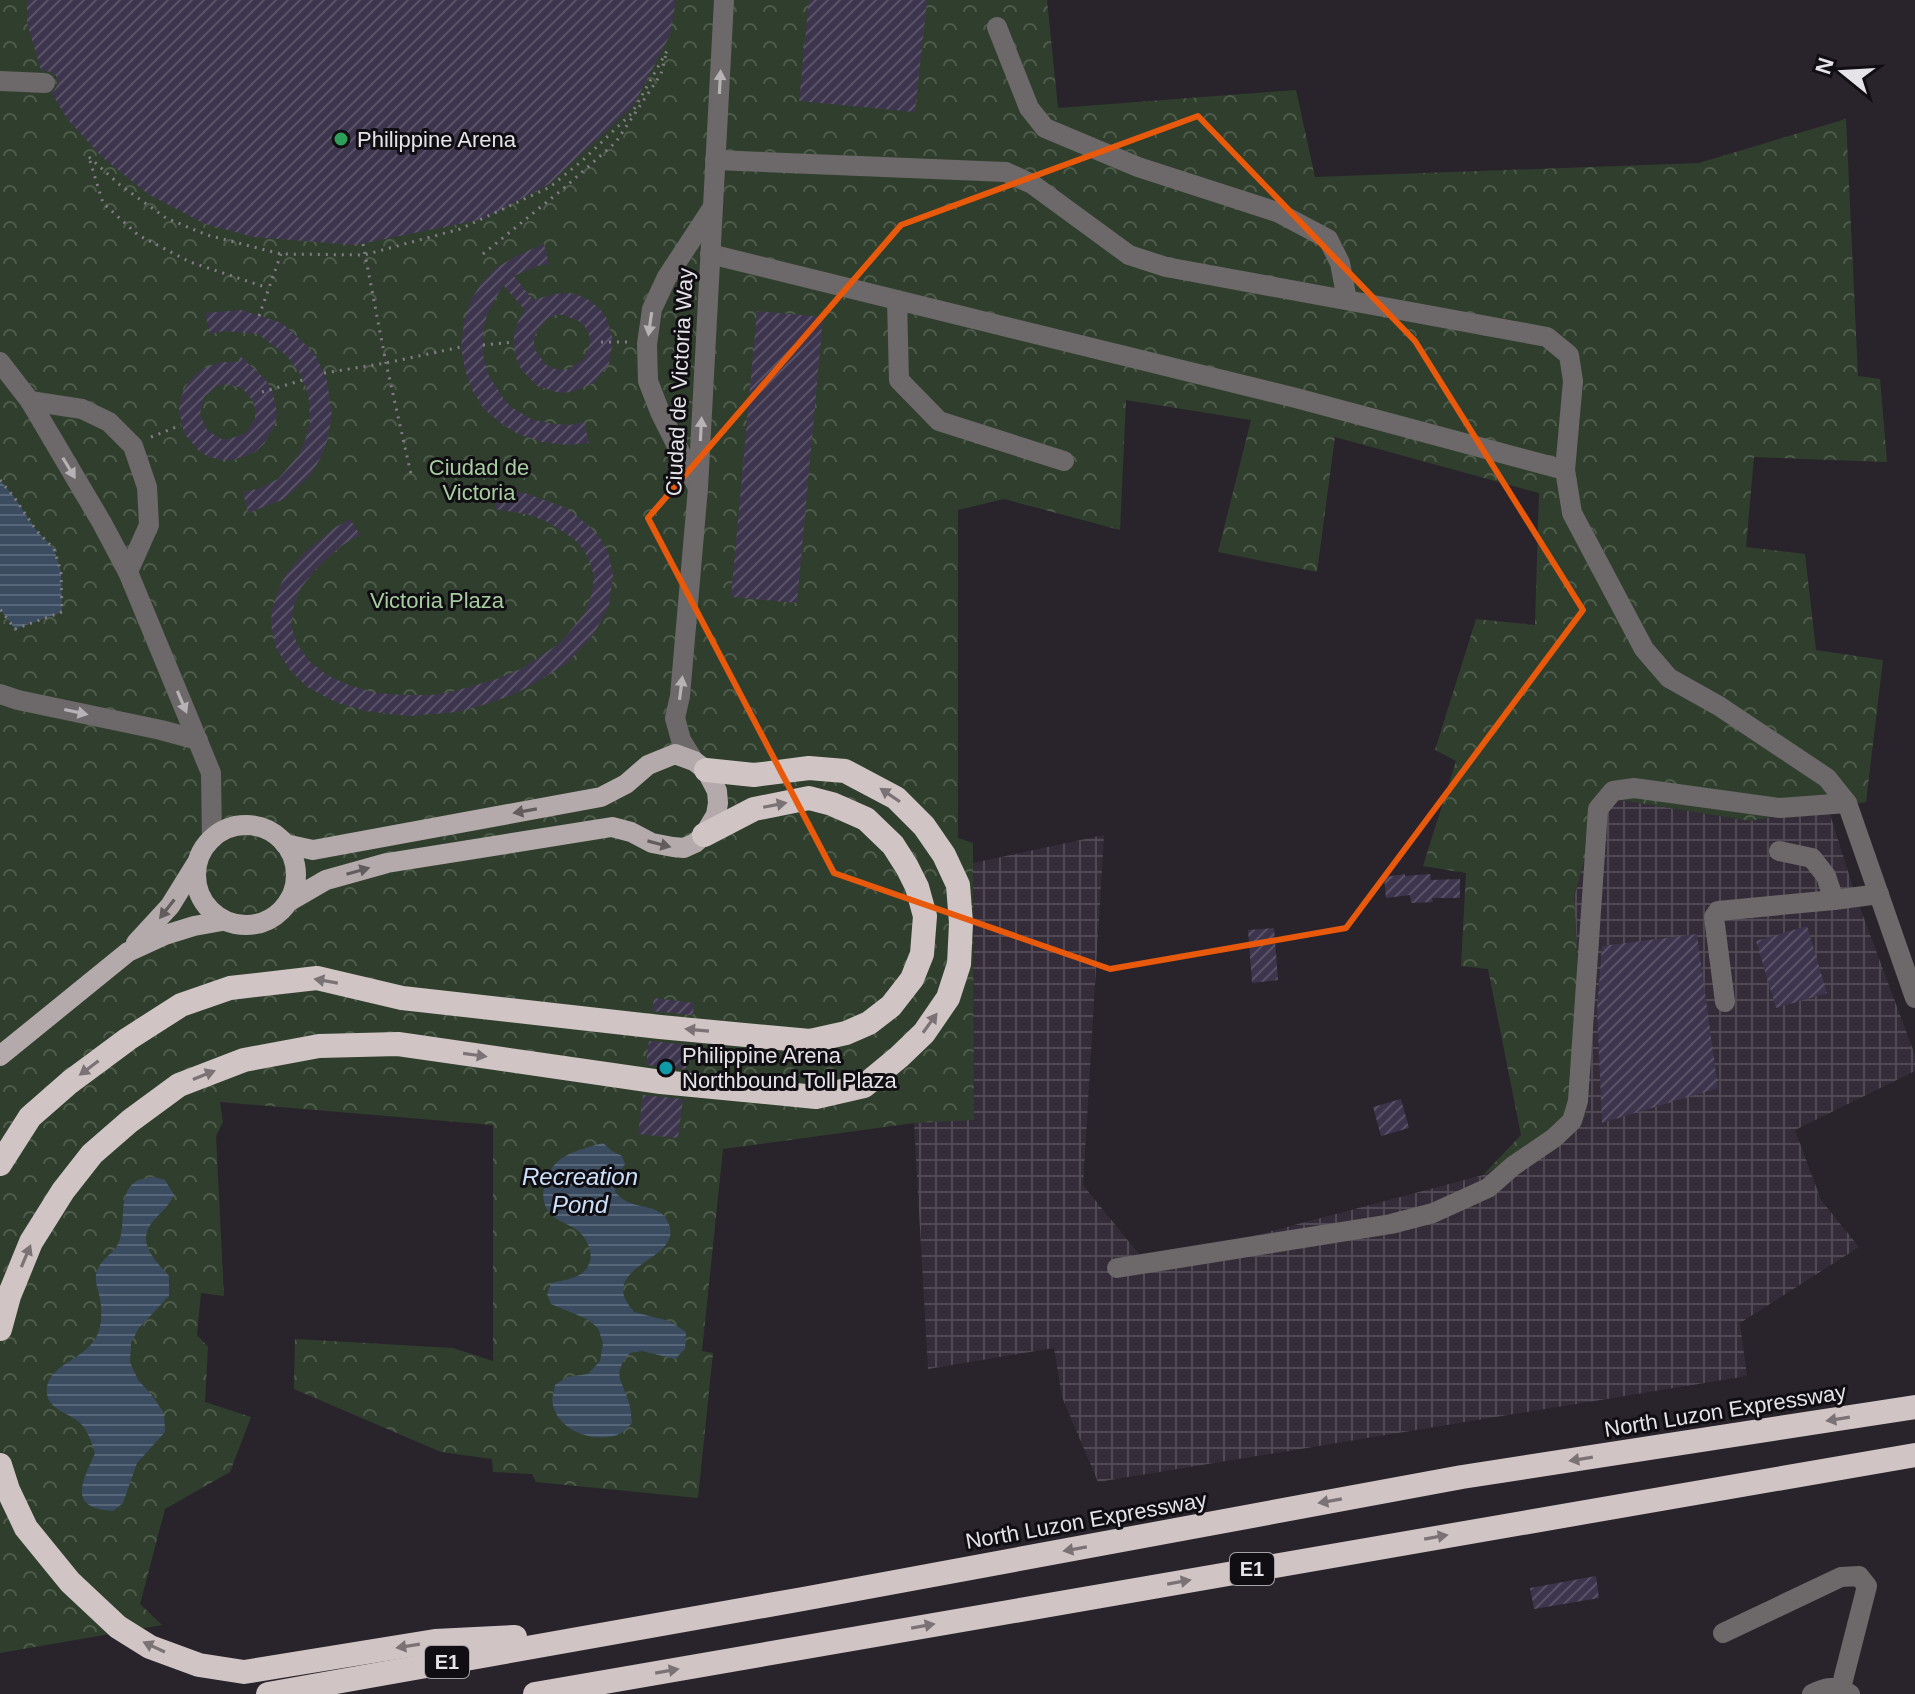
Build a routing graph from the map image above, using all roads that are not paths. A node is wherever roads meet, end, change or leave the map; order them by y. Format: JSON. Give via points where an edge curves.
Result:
{"nodes":[{"id":1,"x":724,"y":0,"type":"edge"},
{"id":2,"x":997,"y":27,"type":"dead end"},
{"id":3,"x":0,"y":81,"type":"edge"},
{"id":4,"x":45,"y":83,"type":"dead end"},
{"id":5,"x":715,"y":160,"type":"junction"},
{"id":6,"x":713,"y":207,"type":"junction"},
{"id":7,"x":710,"y":254,"type":"junction"},
{"id":8,"x":897,"y":300,"type":"junction"},
{"id":9,"x":1347,"y":300,"type":"junction"},
{"id":10,"x":0,"y":362,"type":"edge"},
{"id":11,"x":30,"y":401,"type":"junction"},
{"id":12,"x":1064,"y":461,"type":"dead end"},
{"id":13,"x":1565,"y":470,"type":"junction"},
{"id":14,"x":698,"y":488,"type":"junction"},
{"id":15,"x":128,"y":572,"type":"junction"},
{"id":16,"x":0,"y":694,"type":"edge"},
{"id":17,"x":198,"y":740,"type":"junction"},
{"id":18,"x":700,"y":765,"type":"junction"},
{"id":19,"x":1847,"y":803,"type":"junction"},
{"id":20,"x":704,"y":835,"type":"junction"},
{"id":21,"x":212,"y":839,"type":"junction"},
{"id":22,"x":285,"y":844,"type":"junction"},
{"id":23,"x":1779,"y":851,"type":"dead end"},
{"id":24,"x":199,"y":859,"type":"junction"},
{"id":25,"x":1879,"y":894,"type":"junction"},
{"id":26,"x":1834,"y":900,"type":"junction"},
{"id":27,"x":288,"y":902,"type":"junction"},
{"id":28,"x":222,"y":921,"type":"junction"},
{"id":29,"x":128,"y":952,"type":"junction"},
{"id":30,"x":1915,"y":998,"type":"edge"},
{"id":31,"x":1725,"y":1002,"type":"dead end"},
{"id":32,"x":1,"y":1053,"type":"edge"},
{"id":33,"x":0,"y":1164,"type":"edge"},
{"id":34,"x":1117,"y":1268,"type":"dead end"},
{"id":35,"x":0,"y":1329,"type":"edge"},
{"id":36,"x":1915,"y":1407,"type":"edge"},
{"id":37,"x":1915,"y":1455,"type":"edge"},
{"id":38,"x":0,"y":1465,"type":"edge"},
{"id":39,"x":626,"y":1630,"type":"junction"},
{"id":40,"x":1723,"y":1633,"type":"dead end"},
{"id":41,"x":590,"y":1684,"type":"junction"},
{"id":42,"x":1845,"y":1691,"type":"edge"},
{"id":43,"x":268,"y":1694,"type":"edge"},
{"id":44,"x":535,"y":1694,"type":"edge"},
{"id":45,"x":556,"y":1694,"type":"edge"},
{"id":46,"x":1812,"y":1694,"type":"edge"}],
"edges":[{"from":5,"to":1,"type":"street","name":"Ciudad de Victoria Way","one_way":true},
{"from":2,"to":9,"type":"street","via":[[1029,108],[1045,128],[1138,167],[1277,212],[1328,239],[1340,263]]},
{"from":3,"to":4,"type":"street"},
{"from":5,"to":6,"type":"street","name":"Ciudad de Victoria Way"},
{"from":5,"to":9,"type":"street","via":[[1006,172],[1032,184],[1129,255],[1166,267]]},
{"from":6,"to":7,"type":"street","name":"Ciudad de Victoria Way"},
{"from":6,"to":14,"type":"street","one_way":true,"via":[[667,277],[652,309],[647,344],[648,381]]},
{"from":7,"to":8,"type":"street"},
{"from":14,"to":7,"type":"street","name":"Ciudad de Victoria Way","one_way":true},
{"from":8,"to":12,"type":"street","via":[[899,380],[939,421]]},
{"from":8,"to":13,"type":"street"},
{"from":9,"to":13,"type":"street","via":[[1547,337],[1569,355],[1573,381]]},
{"from":10,"to":11,"type":"street"},
{"from":11,"to":15,"type":"street","one_way":true},
{"from":11,"to":15,"type":"street","via":[[82,409],[109,422],[133,446],[147,487],[149,525]]},
{"from":13,"to":19,"type":"street","via":[[1572,513],[1644,649],[1669,678],[1827,778]]},
{"from":18,"to":14,"type":"street","name":"Ciudad de Victoria Way","one_way":true,"via":[[681,740],[675,718]]},
{"from":15,"to":17,"type":"street","one_way":true},
{"from":16,"to":17,"type":"street","one_way":true},
{"from":17,"to":21,"type":"street","via":[[211,773]]},
{"from":18,"to":20,"type":"main road","via":[[717,791],[718,803]]},
{"from":18,"to":22,"type":"main road","one_way":true,"via":[[675,754],[648,765],[601,797],[313,850]]},
{"from":35,"to":18,"type":"highway","one_way":true,"via":[[31,1242],[92,1154],[179,1085],[244,1060],[319,1046],[398,1044],[661,1082],[816,1097],[864,1086],[924,1033],[948,998],[959,964],[961,923],[958,885],[944,855],[896,798],[845,771],[809,768],[754,775]]},
{"from":19,"to":25,"type":"street"},
{"from":19,"to":34,"type":"street","via":[[1780,808],[1634,788],[1613,791],[1598,809],[1578,1101],[1572,1121],[1488,1188],[1433,1213]]},
{"from":27,"to":20,"type":"main road","one_way":true,"via":[[326,880],[387,863],[612,827],[652,843],[684,848]]},
{"from":20,"to":33,"type":"highway","one_way":true,"via":[[754,809],[809,798],[866,819],[907,867],[925,916],[922,954],[912,979],[891,1006],[846,1033],[810,1041],[402,998],[317,978],[230,988],[181,1005],[70,1082],[30,1117]]},
{"from":21,"to":22,"type":"main road","via":[[245,825],[268,830]]},
{"from":21,"to":24,"type":"main road"},
{"from":22,"to":27,"type":"main road","via":[[295,868]]},
{"from":23,"to":26,"type":"street","via":[[1812,858],[1826,876]]},
{"from":24,"to":28,"type":"main road","via":[[200,895]]},
{"from":24,"to":29,"type":"main road","one_way":true,"via":[[170,906]]},
{"from":25,"to":26,"type":"street"},
{"from":25,"to":30,"type":"street"},
{"from":26,"to":31,"type":"street","via":[[1718,911],[1714,917]]},
{"from":27,"to":28,"type":"main road","via":[[260,923]]},
{"from":28,"to":29,"type":"main road","via":[[165,935]]},
{"from":29,"to":32,"type":"main road"},
{"from":36,"to":39,"type":"highway","name":"North Luzon Expressway","number":"E1","one_way":true,"via":[[1462,1477]]},
{"from":41,"to":37,"type":"highway","number":"E1","one_way":true},
{"from":39,"to":38,"type":"highway","one_way":true,"via":[[435,1641],[244,1672],[199,1665],[150,1647],[118,1627],[70,1582],[26,1528]]},
{"from":39,"to":43,"type":"highway","name":"North Luzon Expressway","number":"E1"},
{"from":40,"to":42,"type":"street","via":[[1841,1577],[1859,1576],[1867,1586]]},
{"from":41,"to":44,"type":"highway","number":"E1"},
{"from":41,"to":45,"type":"highway"},
{"from":42,"to":46,"type":"street","via":[[1826,1687]]}]}
